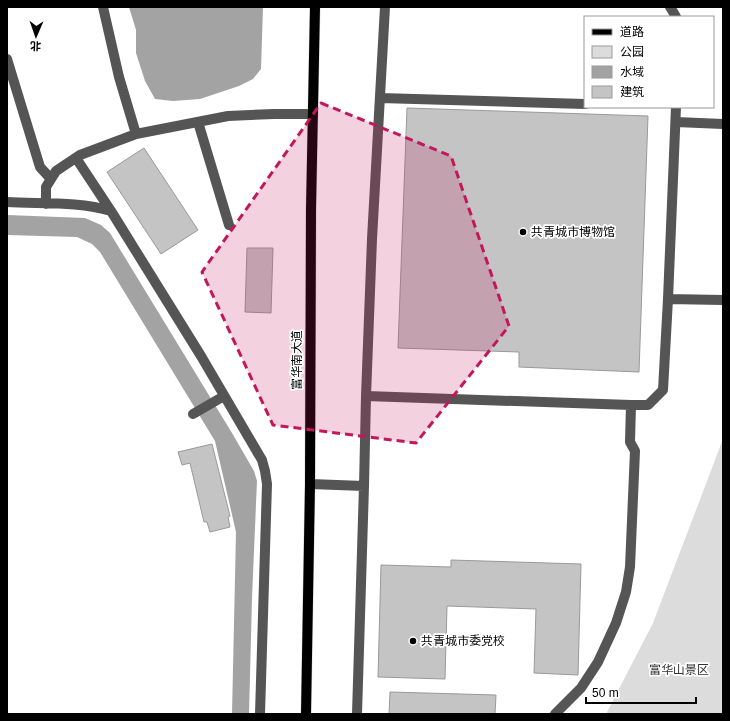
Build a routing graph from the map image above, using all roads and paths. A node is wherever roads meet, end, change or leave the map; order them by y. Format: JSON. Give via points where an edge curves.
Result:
{"nodes":[{"id":1,"x":103,"y":7,"type":"edge"},
{"id":2,"x":315,"y":7,"type":"edge"},
{"id":3,"x":385,"y":7,"type":"edge"},
{"id":4,"x":670,"y":7,"type":"edge"},
{"id":5,"x":675,"y":16,"type":"edge"},
{"id":6,"x":7,"y":59,"type":"edge"},
{"id":7,"x":380,"y":98,"type":"junction"},
{"id":8,"x":584,"y":104,"type":"edge"},
{"id":9,"x":676,"y":108,"type":"edge"},
{"id":10,"x":313,"y":114,"type":"junction"},
{"id":11,"x":198,"y":122,"type":"junction"},
{"id":12,"x":676,"y":122,"type":"junction"},
{"id":13,"x":723,"y":124,"type":"edge"},
{"id":14,"x":136,"y":134,"type":"junction"},
{"id":15,"x":76,"y":158,"type":"junction"},
{"id":16,"x":51,"y":179,"type":"junction"},
{"id":17,"x":7,"y":202,"type":"edge"},
{"id":18,"x":46,"y":204,"type":"junction"},
{"id":19,"x":111,"y":211,"type":"junction"},
{"id":20,"x":229,"y":225,"type":"dead end"},
{"id":21,"x":668,"y":299,"type":"junction"},
{"id":22,"x":723,"y":300,"type":"edge"},
{"id":23,"x":224,"y":396,"type":"junction"},
{"id":24,"x":366,"y":396,"type":"junction"},
{"id":25,"x":632,"y":405,"type":"junction"},
{"id":26,"x":194,"y":414,"type":"dead end"},
{"id":27,"x":310,"y":484,"type":"junction"},
{"id":28,"x":364,"y":486,"type":"junction"},
{"id":29,"x":260,"y":714,"type":"edge"},
{"id":30,"x":306,"y":714,"type":"edge"},
{"id":31,"x":356,"y":714,"type":"edge"},
{"id":32,"x":555,"y":714,"type":"edge"}],
"edges":[{"from":1,"to":14,"type":"lane","via":[[119,77]]},
{"from":2,"to":10,"type":"main road","name":"富华南大道"},
{"from":3,"to":7,"type":"lane"},
{"from":4,"to":5,"type":"lane"},
{"from":6,"to":16,"type":"lane","via":[[40,168]]},
{"from":7,"to":8,"type":"lane"},
{"from":7,"to":24,"type":"lane"},
{"from":9,"to":12,"type":"lane"},
{"from":10,"to":11,"type":"lane","via":[[228,116]]},
{"from":10,"to":27,"type":"main road","name":"富华南大道"},
{"from":11,"to":14,"type":"lane"},
{"from":11,"to":20,"type":"lane"},
{"from":12,"to":13,"type":"lane"},
{"from":12,"to":21,"type":"lane"},
{"from":14,"to":15,"type":"lane"},
{"from":15,"to":16,"type":"lane","via":[[56,171]]},
{"from":15,"to":19,"type":"lane"},
{"from":16,"to":18,"type":"lane","via":[[46,187]]},
{"from":17,"to":18,"type":"lane"},
{"from":18,"to":19,"type":"lane","via":[[83,205]]},
{"from":19,"to":23,"type":"lane"},
{"from":21,"to":22,"type":"lane"},
{"from":21,"to":25,"type":"lane","via":[[663,390],[648,405]]},
{"from":23,"to":26,"type":"lane"},
{"from":23,"to":29,"type":"lane","via":[[262,460],[267,484]]},
{"from":24,"to":25,"type":"lane"},
{"from":24,"to":28,"type":"lane"},
{"from":25,"to":32,"type":"lane","via":[[630,442],[635,451],[630,566],[626,592],[616,623],[598,662],[581,688]]},
{"from":27,"to":28,"type":"lane"},
{"from":27,"to":30,"type":"main road","name":"富华南大道"},
{"from":28,"to":31,"type":"lane"}]}
